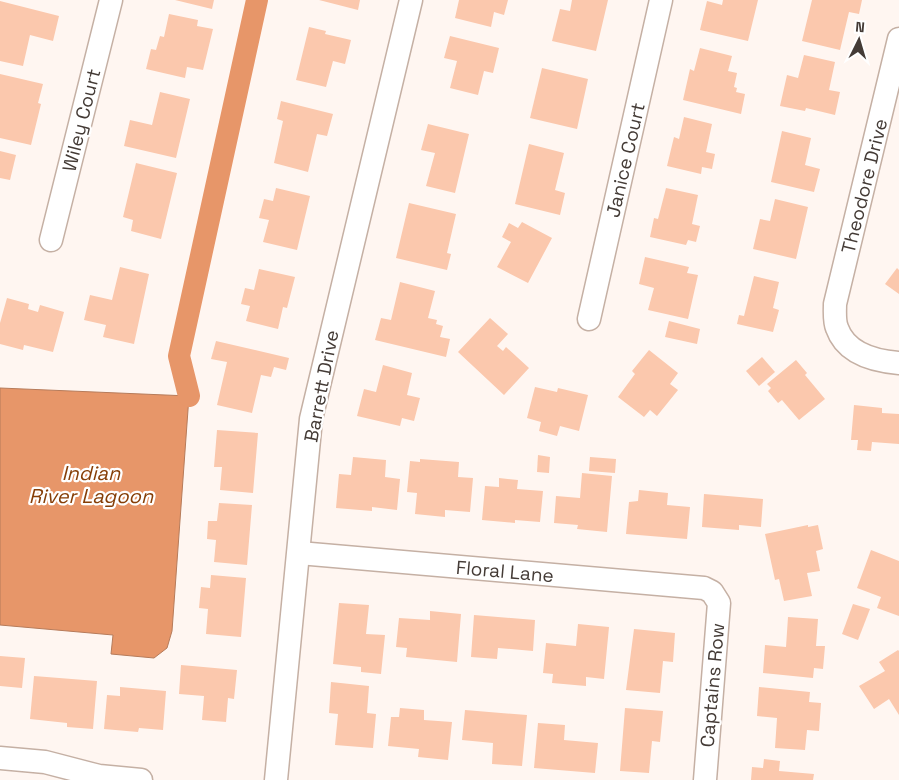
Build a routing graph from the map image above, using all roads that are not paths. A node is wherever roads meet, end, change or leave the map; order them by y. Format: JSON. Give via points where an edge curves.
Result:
{"nodes":[{"id":1,"x":111,"y":0,"type":"edge"},
{"id":2,"x":411,"y":0,"type":"edge"},
{"id":3,"x":661,"y":0,"type":"edge"},
{"id":4,"x":899,"y":39,"type":"edge"},
{"id":5,"x":890,"y":121,"type":"edge"},
{"id":6,"x":51,"y":240,"type":"dead end"},
{"id":7,"x":589,"y":319,"type":"dead end"},
{"id":8,"x":899,"y":363,"type":"edge"},
{"id":9,"x":298,"y":553,"type":"junction"},
{"id":10,"x":712,"y":592,"type":"joint"},
{"id":11,"x":0,"y":758,"type":"edge"},
{"id":12,"x":141,"y":780,"type":"edge"},
{"id":13,"x":276,"y":780,"type":"edge"},
{"id":14,"x":705,"y":780,"type":"edge"}],
"edges":[{"from":1,"to":6,"type":"street","name":"Wiley Court"},
{"from":2,"to":9,"type":"street","name":"Barrett Drive","via":[[311,419]]},
{"from":3,"to":7,"type":"street","name":"Janice Court"},
{"from":4,"to":5,"type":"street","name":"Theodore Drive"},
{"from":5,"to":8,"type":"street","name":"Theodore Drive","via":[[835,304],[837,328],[853,351],[880,361]]},
{"from":9,"to":10,"type":"street","name":"Floral Lane","via":[[704,588]]},
{"from":9,"to":13,"type":"street","name":"Barrett Drive"},
{"from":10,"to":14,"type":"street","name":"Captains Row","via":[[719,603]]},
{"from":11,"to":12,"type":"street","via":[[45,762],[99,776]]}]}
